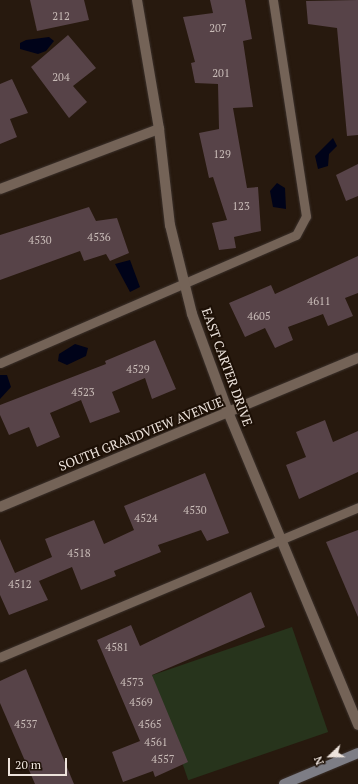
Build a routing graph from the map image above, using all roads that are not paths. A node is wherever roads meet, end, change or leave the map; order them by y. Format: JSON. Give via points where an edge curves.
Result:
{"nodes":[{"id":1,"x":137,"y":0,"type":"edge"},
{"id":2,"x":273,"y":0,"type":"edge"},
{"id":3,"x":159,"y":129,"type":"junction"},
{"id":4,"x":0,"y":189,"type":"edge"},
{"id":5,"x":187,"y":284,"type":"junction"},
{"id":6,"x":358,"y":358,"type":"edge"},
{"id":7,"x":0,"y":362,"type":"edge"},
{"id":8,"x":228,"y":412,"type":"junction"},
{"id":9,"x":0,"y":507,"type":"edge"},
{"id":10,"x":358,"y":507,"type":"edge"},
{"id":11,"x":280,"y":539,"type":"junction"},
{"id":12,"x":0,"y":657,"type":"edge"},
{"id":13,"x":358,"y":725,"type":"edge"},
{"id":14,"x":358,"y":753,"type":"edge"},
{"id":15,"x":284,"y":784,"type":"edge"}],
"edges":[{"from":1,"to":3,"type":"street","name":"EAST CARTER DRIVE"},
{"from":2,"to":5,"type":"lane","via":[[306,216],[296,235]]},
{"from":3,"to":4,"type":"street"},
{"from":3,"to":5,"type":"street","name":"EAST CARTER DRIVE","via":[[170,225]]},
{"from":5,"to":7,"type":"lane"},
{"from":5,"to":8,"type":"street","name":"EAST CARTER DRIVE","via":[[192,314]]},
{"from":6,"to":8,"type":"street","name":"SOUTH GRANDVIEW AVENUE"},
{"from":8,"to":9,"type":"street","name":"SOUTH GRANDVIEW AVENUE"},
{"from":8,"to":11,"type":"street","name":"EAST CARTER DRIVE"},
{"from":10,"to":11,"type":"lane"},
{"from":11,"to":12,"type":"lane"},
{"from":11,"to":13,"type":"street","name":"EAST CARTER DRIVE"},
{"from":14,"to":15,"type":"main road"}]}
